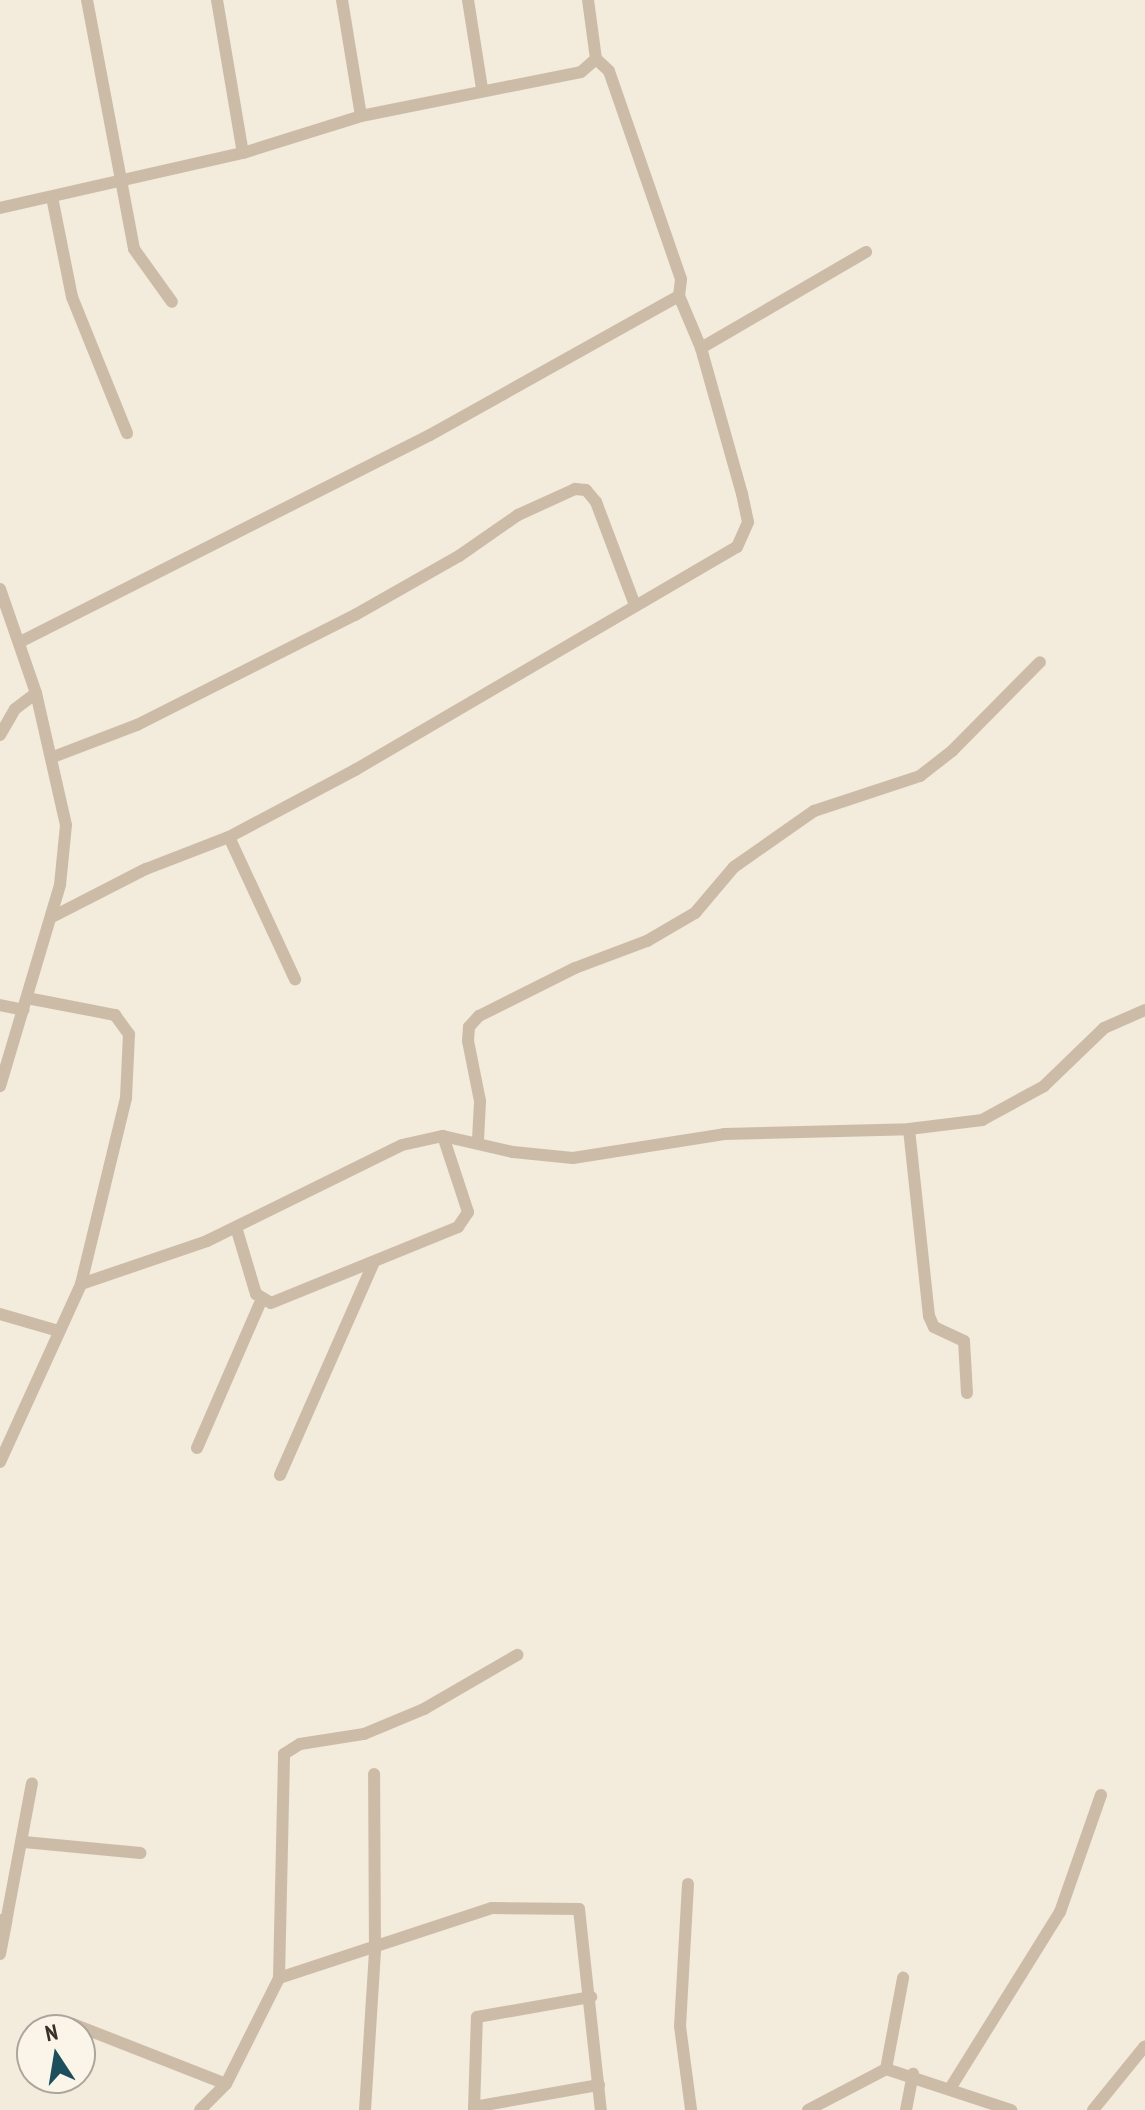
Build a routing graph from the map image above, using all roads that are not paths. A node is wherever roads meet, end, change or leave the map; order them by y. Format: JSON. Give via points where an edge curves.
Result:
{"nodes":[{"id":1,"x":87,"y":0,"type":"edge"},
{"id":2,"x":217,"y":0,"type":"edge"},
{"id":3,"x":342,"y":0,"type":"edge"},
{"id":4,"x":468,"y":0,"type":"edge"},
{"id":5,"x":588,"y":0,"type":"edge"},
{"id":6,"x":596,"y":59,"type":"junction"},
{"id":7,"x":482,"y":88,"type":"junction"},
{"id":8,"x":361,"y":116,"type":"junction"},
{"id":9,"x":243,"y":153,"type":"junction"},
{"id":10,"x":118,"y":180,"type":"junction"},
{"id":11,"x":52,"y":197,"type":"junction"},
{"id":12,"x":0,"y":208,"type":"edge"},
{"id":13,"x":866,"y":252,"type":"dead end"},
{"id":14,"x":679,"y":296,"type":"junction"},
{"id":15,"x":172,"y":302,"type":"dead end"},
{"id":16,"x":701,"y":348,"type":"junction"},
{"id":17,"x":127,"y":433,"type":"dead end"},
{"id":18,"x":0,"y":589,"type":"edge"},
{"id":19,"x":635,"y":605,"type":"junction"},
{"id":20,"x":20,"y":642,"type":"junction"},
{"id":21,"x":1040,"y":662,"type":"dead end"},
{"id":22,"x":36,"y":693,"type":"junction"},
{"id":23,"x":0,"y":735,"type":"edge"},
{"id":24,"x":53,"y":757,"type":"junction"},
{"id":25,"x":229,"y":837,"type":"junction"},
{"id":26,"x":52,"y":917,"type":"junction"},
{"id":27,"x":295,"y":979,"type":"dead end"},
{"id":28,"x":25,"y":1004,"type":"junction"},
{"id":29,"x":0,"y":1005,"type":"edge"},
{"id":30,"x":1145,"y":1010,"type":"edge"},
{"id":31,"x":0,"y":1086,"type":"edge"},
{"id":32,"x":909,"y":1129,"type":"junction"},
{"id":33,"x":443,"y":1136,"type":"junction"},
{"id":34,"x":478,"y":1140,"type":"junction"},
{"id":35,"x":236,"y":1227,"type":"junction"},
{"id":36,"x":374,"y":1262,"type":"junction"},
{"id":37,"x":81,"y":1284,"type":"junction"},
{"id":38,"x":261,"y":1301,"type":"junction"},
{"id":39,"x":0,"y":1314,"type":"edge"},
{"id":40,"x":58,"y":1331,"type":"junction"},
{"id":41,"x":967,"y":1393,"type":"dead end"},
{"id":42,"x":197,"y":1448,"type":"dead end"},
{"id":43,"x":0,"y":1462,"type":"edge"},
{"id":44,"x":280,"y":1475,"type":"dead end"},
{"id":45,"x":517,"y":1655,"type":"dead end"},
{"id":46,"x":374,"y":1774,"type":"dead end"},
{"id":47,"x":32,"y":1783,"type":"dead end"},
{"id":48,"x":1101,"y":1795,"type":"dead end"},
{"id":49,"x":24,"y":1842,"type":"junction"},
{"id":50,"x":140,"y":1853,"type":"dead end"},
{"id":51,"x":688,"y":1884,"type":"dead end"},
{"id":52,"x":3,"y":1921,"type":"edge"},
{"id":53,"x":375,"y":1950,"type":"junction"},
{"id":54,"x":0,"y":1954,"type":"edge"},
{"id":55,"x":279,"y":1978,"type":"junction"},
{"id":56,"x":903,"y":1978,"type":"dead end"},
{"id":57,"x":591,"y":1997,"type":"junction"},
{"id":58,"x":96,"y":2033,"type":"edge"},
{"id":59,"x":1145,"y":2046,"type":"edge"},
{"id":60,"x":886,"y":2069,"type":"junction"},
{"id":61,"x":913,"y":2074,"type":"junction"},
{"id":62,"x":226,"y":2084,"type":"junction"},
{"id":63,"x":599,"y":2085,"type":"junction"},
{"id":64,"x":951,"y":2087,"type":"junction"},
{"id":65,"x":825,"y":2106,"type":"edge"},
{"id":66,"x":474,"y":2108,"type":"edge"},
{"id":67,"x":200,"y":2110,"type":"edge"},
{"id":68,"x":365,"y":2110,"type":"edge"},
{"id":69,"x":601,"y":2110,"type":"edge"},
{"id":70,"x":691,"y":2110,"type":"edge"},
{"id":71,"x":808,"y":2110,"type":"edge"},
{"id":72,"x":906,"y":2110,"type":"edge"},
{"id":73,"x":1011,"y":2110,"type":"edge"},
{"id":74,"x":1093,"y":2110,"type":"edge"}],
"edges":[{"from":1,"to":10,"type":"street"},
{"from":2,"to":9,"type":"street"},
{"from":3,"to":8,"type":"street"},
{"from":4,"to":7,"type":"street"},
{"from":5,"to":6,"type":"street"},
{"from":6,"to":7,"type":"street","via":[[581,72]]},
{"from":6,"to":14,"type":"street","via":[[609,71],[681,279]]},
{"from":7,"to":8,"type":"street"},
{"from":8,"to":9,"type":"street"},
{"from":9,"to":10,"type":"street"},
{"from":10,"to":11,"type":"street"},
{"from":10,"to":15,"type":"street","via":[[134,249]]},
{"from":11,"to":12,"type":"street"},
{"from":11,"to":17,"type":"street","via":[[72,297]]},
{"from":13,"to":16,"type":"street"},
{"from":14,"to":16,"type":"street"},
{"from":14,"to":20,"type":"street","via":[[430,435]]},
{"from":16,"to":19,"type":"street","via":[[748,522],[737,547]]},
{"from":18,"to":20,"type":"street"},
{"from":19,"to":24,"type":"street","via":[[596,502],[586,490],[575,489],[518,515],[459,556],[355,615],[137,725]]},
{"from":19,"to":25,"type":"street","via":[[355,770]]},
{"from":20,"to":22,"type":"street"},
{"from":21,"to":34,"type":"street","via":[[920,776],[814,811],[734,867],[695,913],[647,941],[575,968],[479,1016],[469,1027],[468,1041],[480,1101]]},
{"from":22,"to":23,"type":"street","via":[[15,709]]},
{"from":22,"to":24,"type":"street"},
{"from":24,"to":26,"type":"street","via":[[66,825]]},
{"from":25,"to":26,"type":"street","via":[[146,869]]},
{"from":25,"to":27,"type":"street"},
{"from":26,"to":28,"type":"street"},
{"from":28,"to":29,"type":"street"},
{"from":28,"to":31,"type":"street"},
{"from":28,"to":37,"type":"street","via":[[115,1015],[129,1034],[126,1098]]},
{"from":30,"to":32,"type":"street","via":[[1104,1028],[1044,1086],[982,1120]]},
{"from":32,"to":34,"type":"street","via":[[724,1134],[573,1158],[513,1152]]},
{"from":32,"to":41,"type":"street","via":[[929,1316],[934,1327],[964,1341]]},
{"from":33,"to":34,"type":"street"},
{"from":33,"to":35,"type":"street","via":[[402,1145]]},
{"from":33,"to":36,"type":"street","via":[[468,1212],[466,1221]]},
{"from":35,"to":37,"type":"street"},
{"from":35,"to":38,"type":"street"},
{"from":36,"to":38,"type":"street","via":[[271,1303]]},
{"from":36,"to":44,"type":"street"},
{"from":37,"to":40,"type":"street"},
{"from":38,"to":42,"type":"street"},
{"from":39,"to":40,"type":"street"},
{"from":40,"to":43,"type":"street"},
{"from":45,"to":55,"type":"street","via":[[424,1709],[364,1734],[300,1744],[284,1754]]},
{"from":46,"to":53,"type":"street"},
{"from":47,"to":49,"type":"street"},
{"from":48,"to":64,"type":"street","via":[[1060,1912]]},
{"from":49,"to":50,"type":"street"},
{"from":49,"to":52,"type":"street"},
{"from":51,"to":70,"type":"street","via":[[680,2026]]},
{"from":52,"to":54,"type":"street"},
{"from":53,"to":55,"type":"street"},
{"from":53,"to":57,"type":"street","via":[[492,1908],[579,1909]]},
{"from":53,"to":68,"type":"street"},
{"from":55,"to":62,"type":"street"},
{"from":56,"to":60,"type":"street"},
{"from":57,"to":63,"type":"street"},
{"from":57,"to":66,"type":"street","via":[[477,2017]]},
{"from":58,"to":62,"type":"street"},
{"from":59,"to":74,"type":"street"},
{"from":60,"to":61,"type":"street"},
{"from":60,"to":65,"type":"street"},
{"from":61,"to":64,"type":"street"},
{"from":61,"to":72,"type":"street"},
{"from":62,"to":67,"type":"street"},
{"from":63,"to":66,"type":"street"},
{"from":63,"to":69,"type":"street"},
{"from":64,"to":73,"type":"street"},
{"from":65,"to":71,"type":"street"}]}
